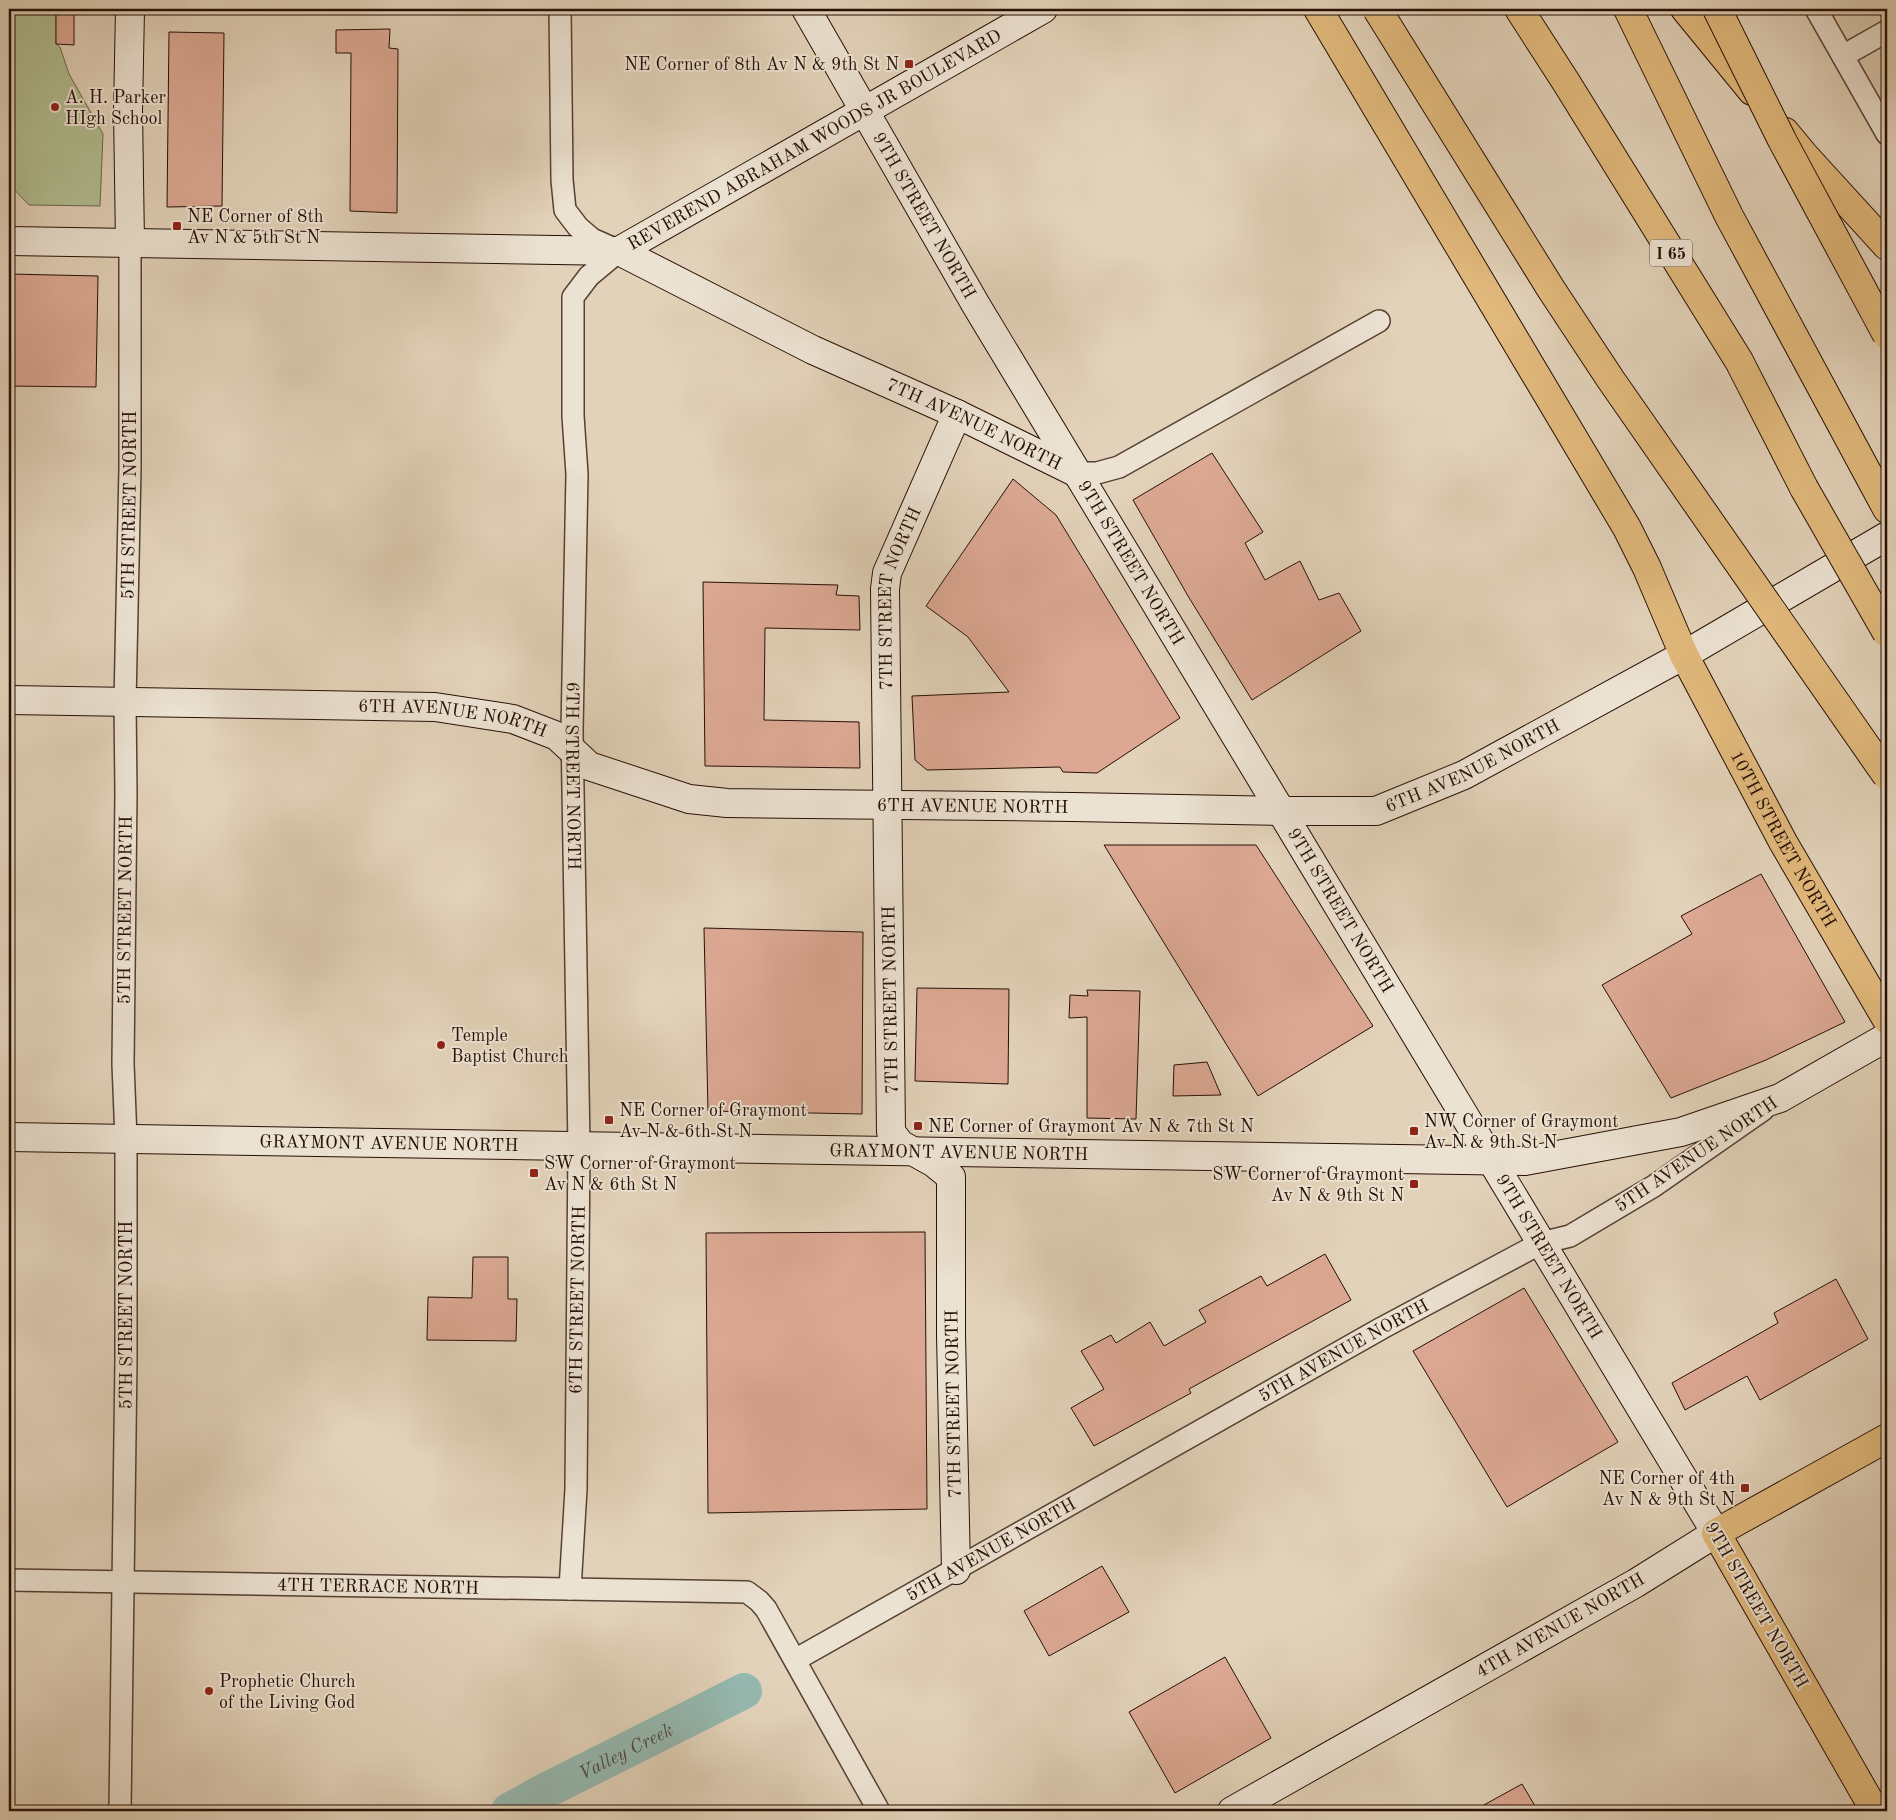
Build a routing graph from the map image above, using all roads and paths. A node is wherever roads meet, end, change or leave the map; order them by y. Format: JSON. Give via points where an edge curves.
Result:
{"nodes":[{"id":1,"x":130,"y":9,"type":"edge"},
{"id":2,"x":560,"y":9,"type":"edge"},
{"id":3,"x":806,"y":9,"type":"edge"},
{"id":4,"x":1044,"y":9,"type":"edge"},
{"id":5,"x":1318,"y":9,"type":"edge"},
{"id":6,"x":1376,"y":9,"type":"edge"},
{"id":7,"x":1519,"y":9,"type":"edge"},
{"id":8,"x":1628,"y":9,"type":"edge"},
{"id":9,"x":1685,"y":9,"type":"edge"},
{"id":10,"x":1717,"y":9,"type":"edge"},
{"id":11,"x":1816,"y":9,"type":"edge"},
{"id":12,"x":1887,"y":31,"type":"edge"},
{"id":13,"x":1843,"y":56,"type":"junction"},
{"id":14,"x":865,"y":110,"type":"junction"},
{"id":15,"x":1887,"y":134,"type":"edge"},
{"id":16,"x":9,"y":241,"type":"edge"},
{"id":17,"x":130,"y":243,"type":"junction"},
{"id":18,"x":1887,"y":246,"type":"edge"},
{"id":19,"x":618,"y":251,"type":"junction"},
{"id":20,"x":1379,"y":321,"type":"dead end"},
{"id":21,"x":1887,"y":335,"type":"edge"},
{"id":22,"x":957,"y":414,"type":"junction"},
{"id":23,"x":1077,"y":473,"type":"junction"},
{"id":24,"x":1887,"y":509,"type":"edge"},
{"id":25,"x":1887,"y":536,"type":"edge"},
{"id":26,"x":1887,"y":633,"type":"edge"},
{"id":27,"x":1684,"y":655,"type":"junction"},
{"id":28,"x":9,"y":700,"type":"edge"},
{"id":29,"x":125,"y":702,"type":"junction"},
{"id":30,"x":573,"y":751,"type":"junction"},
{"id":31,"x":1887,"y":776,"type":"edge"},
{"id":32,"x":888,"y":805,"type":"junction"},
{"id":33,"x":1280,"y":812,"type":"junction"},
{"id":34,"x":1887,"y":1020,"type":"edge"},
{"id":35,"x":1887,"y":1037,"type":"edge"},
{"id":36,"x":1780,"y":1098,"type":"junction"},
{"id":37,"x":9,"y":1137,"type":"edge"},
{"id":38,"x":126,"y":1139,"type":"junction"},
{"id":39,"x":579,"y":1146,"type":"junction"},
{"id":40,"x":910,"y":1151,"type":"junction"},
{"id":41,"x":1491,"y":1160,"type":"junction"},
{"id":42,"x":1541,"y":1243,"type":"junction"},
{"id":43,"x":1887,"y":1438,"type":"edge"},
{"id":44,"x":1716,"y":1533,"type":"junction"},
{"id":45,"x":956,"y":1570,"type":"junction"},
{"id":46,"x":9,"y":1580,"type":"edge"},
{"id":47,"x":124,"y":1582,"type":"junction"},
{"id":48,"x":570,"y":1589,"type":"junction"},
{"id":49,"x":795,"y":1660,"type":"junction"},
{"id":50,"x":120,"y":1811,"type":"edge"},
{"id":51,"x":879,"y":1811,"type":"edge"},
{"id":52,"x":1232,"y":1811,"type":"edge"},
{"id":53,"x":1875,"y":1811,"type":"edge"}],
"edges":[{"from":1,"to":17,"type":"main road","name":"5TH STREET NORTH"},
{"from":2,"to":19,"type":"street","via":[[565,210],[592,239]]},
{"from":3,"to":14,"type":"main road","name":"9TH STREET NORTH"},
{"from":4,"to":14,"type":"main road","name":"REVEREND ABRAHAM WOODS JR BOULEVARD"},
{"from":5,"to":27,"type":"main road","name":"10TH STREET NORTH","via":[[1627,528],[1648,568]]},
{"from":6,"to":31,"type":"main road","bridge":true,"via":[[1605,372]]},
{"from":7,"to":26,"type":"main road","number":"I 65","bridge":true,"via":[[1739,361],[1804,488]]},
{"from":8,"to":24,"type":"main road","via":[[1729,216]]},
{"from":9,"to":18,"type":"main road","via":[[1804,155]]},
{"from":10,"to":21,"type":"main road","bridge":true,"via":[[1782,140]]},
{"from":11,"to":13,"type":"street"},
{"from":12,"to":13,"type":"street"},
{"from":13,"to":15,"type":"street"},
{"from":14,"to":19,"type":"main road","name":"REVEREND ABRAHAM WOODS JR BOULEVARD"},
{"from":14,"to":23,"type":"main road","name":"9TH STREET NORTH","via":[[976,306]]},
{"from":16,"to":17,"type":"main road","name":"REVEREND ABRAHAM WOODS JR BOULEVARD"},
{"from":17,"to":19,"type":"main road","name":"REVEREND ABRAHAM WOODS JR BOULEVARD"},
{"from":17,"to":29,"type":"street","name":"5TH STREET NORTH"},
{"from":19,"to":22,"type":"main road","name":"7TH AVENUE NORTH","via":[[813,350]]},
{"from":19,"to":30,"type":"street","name":"6TH STREET NORTH","via":[[589,276],[573,296],[576,474]]},
{"from":20,"to":23,"type":"street","name":"7TH AVENUE NORTH","via":[[1119,467],[1097,473]]},
{"from":22,"to":23,"type":"main road","name":"7TH AVENUE NORTH"},
{"from":22,"to":32,"type":"main road","name":"7TH STREET NORTH","via":[[887,573]]},
{"from":23,"to":33,"type":"main road","name":"9TH STREET NORTH"},
{"from":25,"to":27,"type":"main road","name":"6TH AVENUE NORTH"},
{"from":27,"to":33,"type":"main road","name":"6TH AVENUE NORTH","via":[[1464,775],[1376,811]]},
{"from":27,"to":34,"type":"main road","name":"10TH STREET NORTH","via":[[1783,842]]},
{"from":28,"to":29,"type":"main road","name":"6TH AVENUE NORTH"},
{"from":29,"to":30,"type":"main road","name":"6TH AVENUE NORTH","via":[[435,708],[513,719],[557,736]]},
{"from":29,"to":38,"type":"street","name":"5TH STREET NORTH","via":[[123,1064]]},
{"from":30,"to":32,"type":"main road","name":"6TH AVENUE NORTH","via":[[589,766],[689,799],[727,803]]},
{"from":30,"to":39,"type":"street","name":"6TH STREET NORTH"},
{"from":32,"to":33,"type":"main road","name":"6TH AVENUE NORTH"},
{"from":32,"to":40,"type":"main road","name":"7TH STREET NORTH","via":[[891,1132]]},
{"from":33,"to":41,"type":"main road","name":"9TH STREET NORTH"},
{"from":35,"to":36,"type":"main road","name":"5TH AVENUE NORTH"},
{"from":36,"to":41,"type":"main road","name":"GRAYMONT AVENUE NORTH","via":[[1681,1132],[1525,1161]]},
{"from":36,"to":42,"type":"street","name":"5TH AVENUE NORTH","via":[[1654,1186],[1570,1236]]},
{"from":37,"to":38,"type":"main road","name":"GRAYMONT AVENUE NORTH"},
{"from":38,"to":39,"type":"main road","name":"GRAYMONT AVENUE NORTH"},
{"from":38,"to":47,"type":"street","name":"5TH STREET NORTH"},
{"from":39,"to":40,"type":"main road","name":"GRAYMONT AVENUE NORTH"},
{"from":39,"to":48,"type":"street","name":"6TH STREET NORTH","via":[[576,1489]]},
{"from":40,"to":41,"type":"main road","name":"GRAYMONT AVENUE NORTH"},
{"from":40,"to":45,"type":"main road","name":"7TH STREET NORTH","via":[[934,1163],[951,1177]]},
{"from":41,"to":42,"type":"main road","name":"9TH STREET NORTH"},
{"from":42,"to":44,"type":"main road","name":"9TH STREET NORTH"},
{"from":42,"to":45,"type":"street","name":"5TH AVENUE NORTH","via":[[1382,1328]]},
{"from":43,"to":44,"type":"main road","name":"4TH AVENUE NORTH"},
{"from":44,"to":52,"type":"main road","name":"4TH AVENUE NORTH","via":[[1636,1583]]},
{"from":44,"to":53,"type":"main road","name":"9TH STREET NORTH"},
{"from":45,"to":49,"type":"street","name":"5TH AVENUE NORTH"},
{"from":46,"to":47,"type":"street","name":"4TH TERRACE NORTH"},
{"from":47,"to":48,"type":"street","name":"4TH TERRACE NORTH"},
{"from":47,"to":50,"type":"street","name":"5TH STREET NORTH"},
{"from":48,"to":49,"type":"street","name":"4TH TERRACE NORTH","via":[[747,1592],[766,1609]]},
{"from":49,"to":51,"type":"street"}]}
